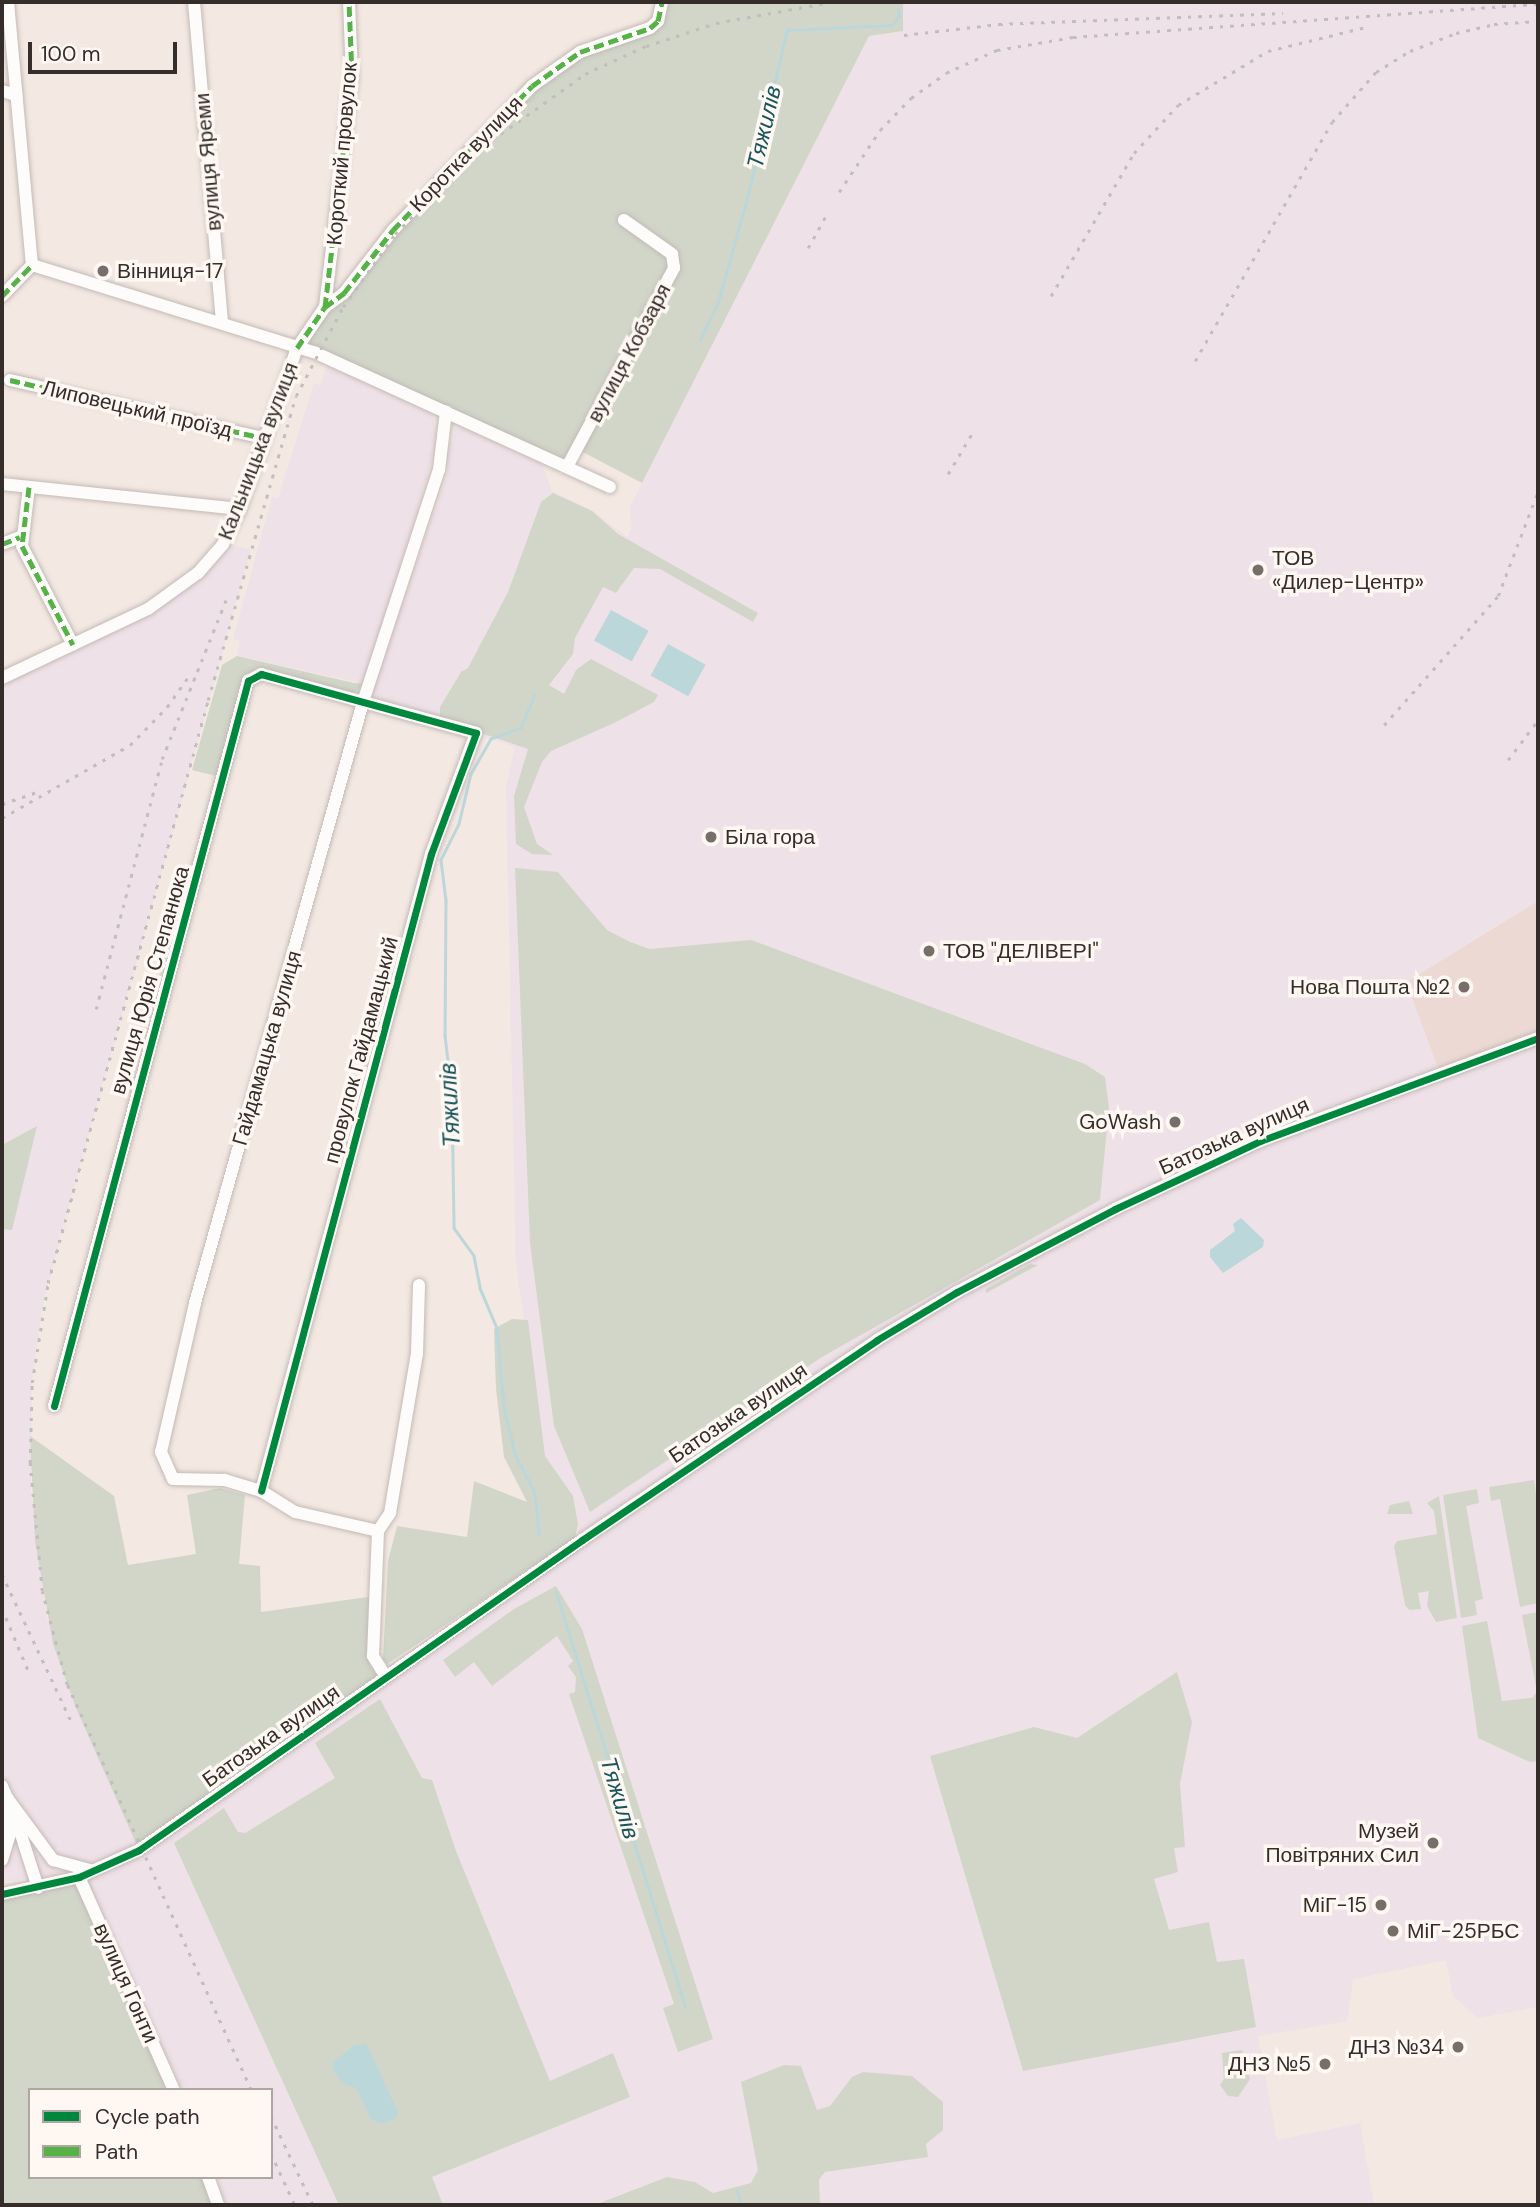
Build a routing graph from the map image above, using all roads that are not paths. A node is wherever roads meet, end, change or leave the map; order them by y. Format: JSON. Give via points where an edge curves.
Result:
{"nodes":[{"id":1,"x":8,"y":2,"type":"edge"},
{"id":2,"x":194,"y":2,"type":"edge"},
{"id":3,"x":349,"y":2,"type":"edge"},
{"id":4,"x":662,"y":2,"type":"edge"},
{"id":5,"x":2,"y":91,"type":"edge"},
{"id":6,"x":16,"y":95,"type":"junction"},
{"id":7,"x":624,"y":220,"type":"dead end"},
{"id":8,"x":32,"y":265,"type":"junction"},
{"id":9,"x":2,"y":296,"type":"edge"},
{"id":10,"x":325,"y":307,"type":"junction"},
{"id":11,"x":222,"y":322,"type":"junction"},
{"id":12,"x":297,"y":348,"type":"junction"},
{"id":13,"x":10,"y":380,"type":"dead end"},
{"id":14,"x":446,"y":411,"type":"junction"},
{"id":15,"x":264,"y":438,"type":"junction"},
{"id":16,"x":568,"y":465,"type":"junction"},
{"id":17,"x":2,"y":484,"type":"edge"},
{"id":18,"x":29,"y":486,"type":"junction"},
{"id":19,"x":610,"y":487,"type":"dead end"},
{"id":20,"x":240,"y":509,"type":"junction"},
{"id":21,"x":20,"y":537,"type":"junction"},
{"id":22,"x":2,"y":544,"type":"edge"},
{"id":23,"x":73,"y":645,"type":"junction"},
{"id":24,"x":2,"y":678,"type":"edge"},
{"id":25,"x":363,"y":702,"type":"junction"},
{"id":26,"x":1538,"y":1038,"type":"edge"},
{"id":27,"x":419,"y":1285,"type":"dead end"},
{"id":28,"x":54,"y":1406,"type":"dead end"},
{"id":29,"x":261,"y":1492,"type":"junction"},
{"id":30,"x":378,"y":1531,"type":"junction"},
{"id":31,"x":386,"y":1677,"type":"junction"},
{"id":32,"x":2,"y":1786,"type":"edge"},
{"id":33,"x":8,"y":1798,"type":"junction"},
{"id":34,"x":2,"y":1860,"type":"edge"},
{"id":35,"x":94,"y":1871,"type":"junction"},
{"id":36,"x":79,"y":1877,"type":"junction"},
{"id":37,"x":38,"y":1888,"type":"junction"},
{"id":38,"x":2,"y":1894,"type":"edge"},
{"id":39,"x":173,"y":2088,"type":"edge"},
{"id":40,"x":209,"y":2179,"type":"edge"},
{"id":41,"x":218,"y":2205,"type":"edge"}],
"edges":[{"from":1,"to":6,"type":"street"},
{"from":2,"to":11,"type":"street","name":"вулиця Яреми"},
{"from":3,"to":10,"type":"street","name":"Короткий провулок","via":[[352,76]]},
{"from":4,"to":10,"type":"street","name":"Коротка вулиця","via":[[658,21],[650,28],[589,47],[532,86],[408,213],[341,296]]},
{"from":5,"to":6,"type":"street"},
{"from":6,"to":8,"type":"street"},
{"from":7,"to":16,"type":"street","name":"вулиця Кобзаря","via":[[672,254],[674,268]]},
{"from":8,"to":9,"type":"street"},
{"from":8,"to":11,"type":"street"},
{"from":10,"to":12,"type":"street","name":"Коротка вулиця"},
{"from":11,"to":12,"type":"street"},
{"from":12,"to":14,"type":"street","via":[[351,367]]},
{"from":12,"to":15,"type":"street","name":"Кальницька вулиця"},
{"from":13,"to":15,"type":"street","name":"Липовецький проїзд"},
{"from":14,"to":16,"type":"street"},
{"from":14,"to":25,"type":"street","name":"Гайдамацька вулиця","via":[[439,470]]},
{"from":15,"to":20,"type":"street","name":"Кальницька вулиця"},
{"from":16,"to":19,"type":"street"},
{"from":17,"to":18,"type":"street"},
{"from":18,"to":20,"type":"street"},
{"from":18,"to":21,"type":"street"},
{"from":20,"to":23,"type":"street","name":"Кальницька вулиця","via":[[223,544],[188,582],[148,609]]},
{"from":21,"to":22,"type":"street"},
{"from":21,"to":23,"type":"street"},
{"from":23,"to":24,"type":"street","name":"Кальницька вулиця"},
{"from":25,"to":28,"type":"street","name":"вулиця Юрія Степанюка","via":[[261,674],[247,681]]},
{"from":25,"to":29,"type":"street","name":"Гайдамацька вулиця","via":[[195,1303],[162,1441],[163,1463],[173,1479],[215,1478]]},
{"from":25,"to":29,"type":"street","name":"провулок Гайдамацький","via":[[476,733],[432,855]]},
{"from":26,"to":31,"type":"street","name":"Батозька вулиця","via":[[1260,1141],[1115,1209],[957,1292],[877,1340]]},
{"from":27,"to":30,"type":"street","via":[[417,1353],[390,1513]]},
{"from":29,"to":30,"type":"street","name":"Гайдамацька вулиця","via":[[295,1511]]},
{"from":30,"to":31,"type":"street","via":[[373,1656]]},
{"from":31,"to":35,"type":"street","name":"Батозька вулиця","via":[[142,1848]]},
{"from":32,"to":33,"type":"street"},
{"from":33,"to":34,"type":"street","via":[[10,1834]]},
{"from":33,"to":35,"type":"street","via":[[53,1860]]},
{"from":33,"to":37,"type":"street"},
{"from":35,"to":36,"type":"street","name":"Батозька вулиця"},
{"from":36,"to":37,"type":"street","name":"Батозька вулиця"},
{"from":36,"to":39,"type":"street","name":"вулиця Гонти"},
{"from":37,"to":38,"type":"street","name":"Батозька вулиця"},
{"from":40,"to":41,"type":"street"}]}
